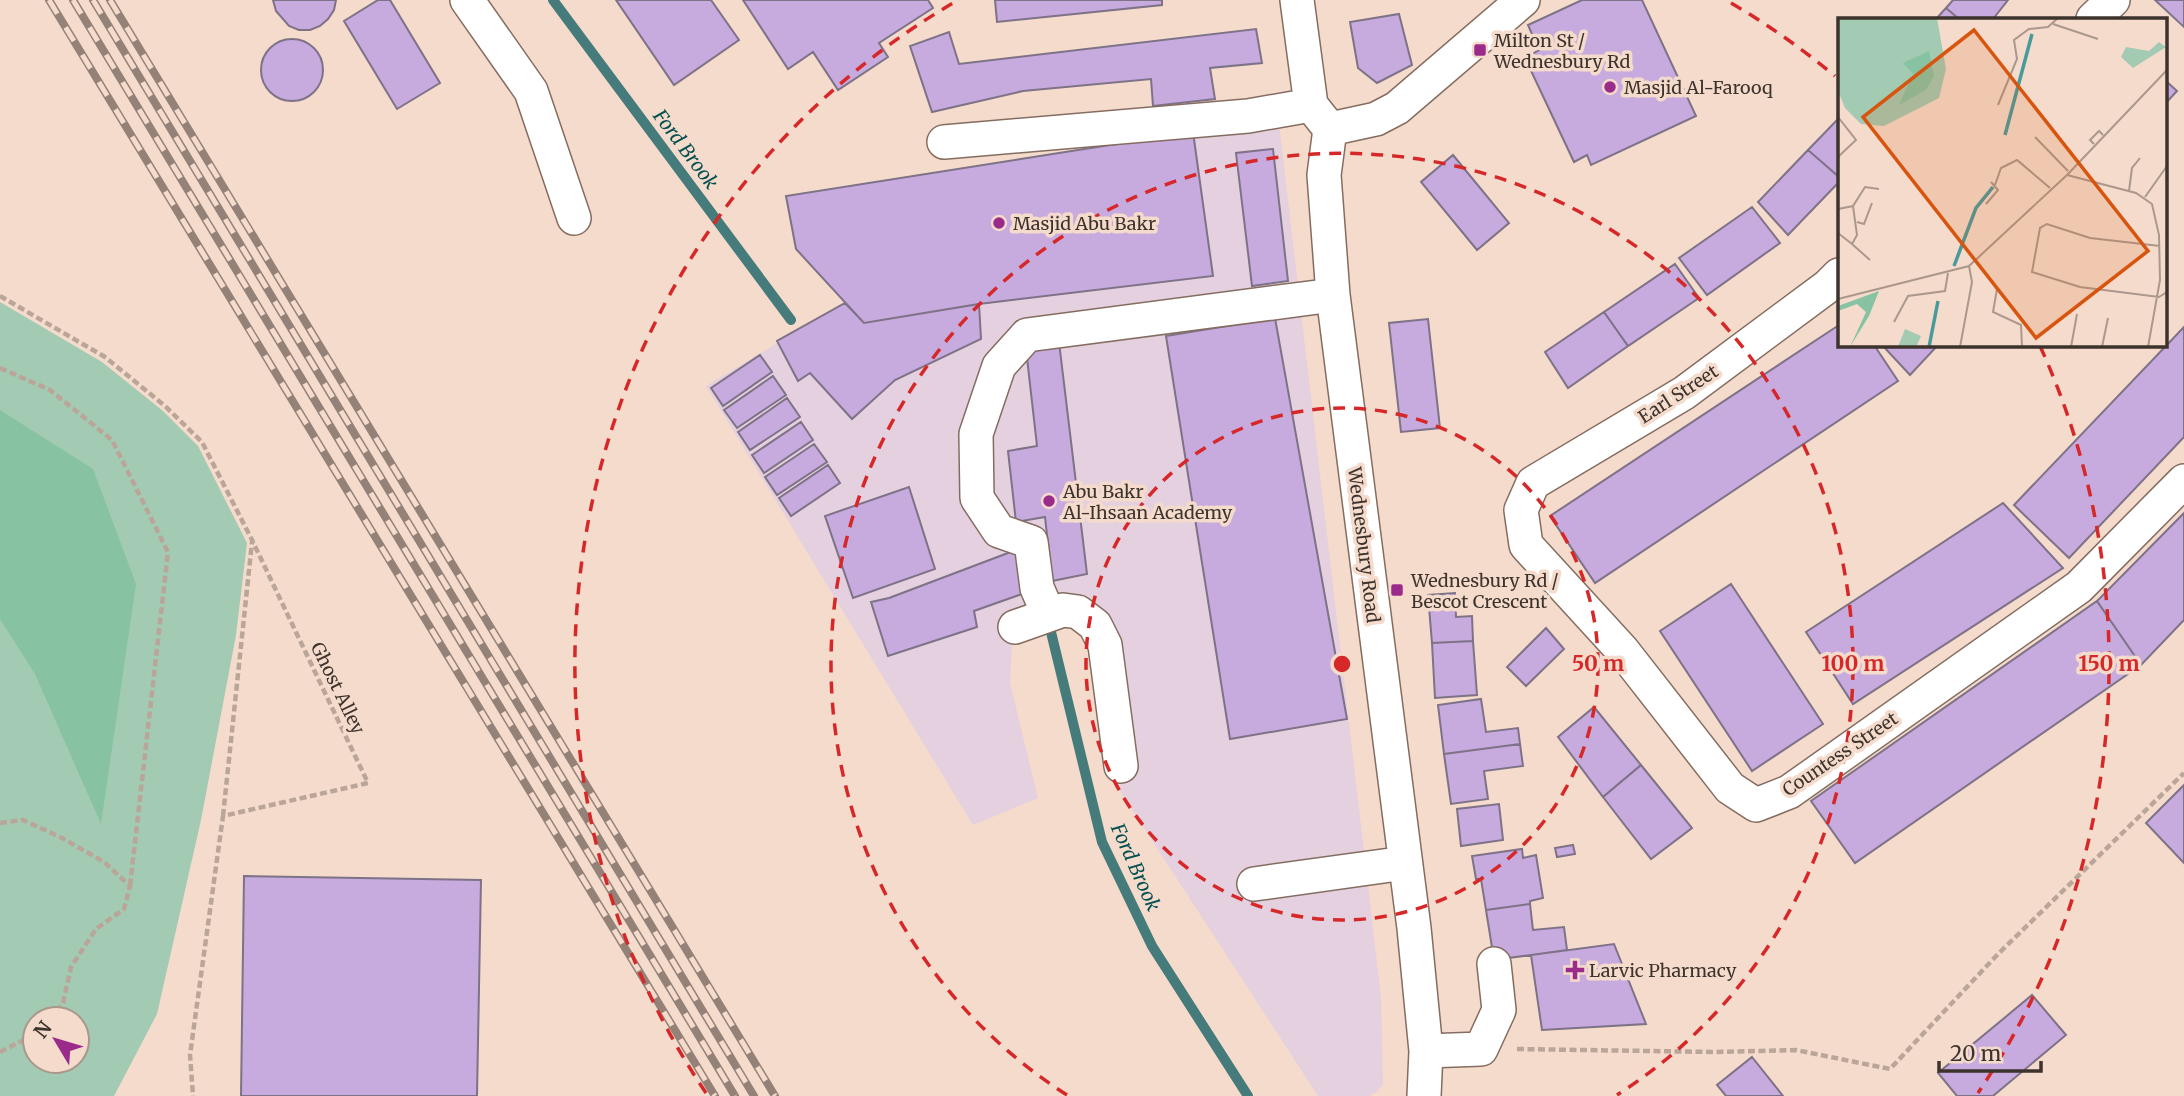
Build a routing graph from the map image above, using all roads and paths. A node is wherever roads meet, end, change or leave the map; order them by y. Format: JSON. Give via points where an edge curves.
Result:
{"nodes":[{"id":1,"x":467,"y":0,"type":"edge"},
{"id":2,"x":1297,"y":0,"type":"edge"},
{"id":3,"x":1523,"y":0,"type":"edge"},
{"id":4,"x":2113,"y":0,"type":"edge"},
{"id":5,"x":2095,"y":18,"type":"edge"},
{"id":6,"x":1321,"y":117,"type":"junction"},
{"id":7,"x":944,"y":142,"type":"dead end"},
{"id":8,"x":573,"y":218,"type":"dead end"},
{"id":9,"x":1838,"y":276,"type":"edge"},
{"id":10,"x":1333,"y":295,"type":"junction"},
{"id":11,"x":0,"y":296,"type":"edge"},
{"id":12,"x":0,"y":368,"type":"edge"},
{"id":13,"x":2184,"y":481,"type":"edge"},
{"id":14,"x":1521,"y":510,"type":"joint"},
{"id":15,"x":252,"y":540,"type":"junction"},
{"id":16,"x":1048,"y":613,"type":"junction"},
{"id":17,"x":1015,"y":626,"type":"dead end"},
{"id":18,"x":1121,"y":766,"type":"dead end"},
{"id":19,"x":2184,"y":773,"type":"edge"},
{"id":20,"x":223,"y":816,"type":"junction"},
{"id":21,"x":0,"y":823,"type":"edge"},
{"id":22,"x":1406,"y":874,"type":"junction"},
{"id":23,"x":130,"y":886,"type":"junction"},
{"id":24,"x":1255,"y":894,"type":"dead end"},
{"id":25,"x":1494,"y":964,"type":"dead end"},
{"id":26,"x":61,"y":1005,"type":"edge"},
{"id":27,"x":21,"y":1041,"type":"edge"},
{"id":28,"x":1481,"y":1049,"type":"junction"},
{"id":29,"x":1426,"y":1051,"type":"junction"},
{"id":30,"x":0,"y":1052,"type":"edge"},
{"id":31,"x":193,"y":1096,"type":"edge"},
{"id":32,"x":1424,"y":1096,"type":"edge"}],
"edges":[{"from":1,"to":8,"type":"street","via":[[531,91]]},
{"from":2,"to":6,"type":"street","name":"Wednesbury Road"},
{"from":3,"to":6,"type":"street","via":[[1397,108],[1376,119]]},
{"from":4,"to":5,"type":"street"},
{"from":6,"to":7,"type":"street","via":[[1248,116]]},
{"from":6,"to":10,"type":"street","name":"Wednesbury Road"},
{"from":9,"to":14,"type":"street","name":"Earl Street","via":[[1684,393],[1533,482]]},
{"from":10,"to":16,"type":"street","via":[[1027,335],[999,366],[976,434],[977,498],[999,531],[1031,542],[1037,588]]},
{"from":10,"to":22,"type":"street","name":"Wednesbury Road"},
{"from":11,"to":15,"type":"path","name":"Ghost Alley","via":[[105,357],[175,415],[202,442]]},
{"from":12,"to":23,"type":"path","via":[[50,390],[112,440],[168,552]]},
{"from":13,"to":14,"type":"street","name":"Countess Street","via":[[2079,587],[1789,793],[1756,805],[1730,788],[1623,651],[1526,545]]},
{"from":15,"to":20,"type":"path"},
{"from":15,"to":20,"type":"path","name":"Ghost Alley","via":[[368,783]]},
{"from":16,"to":17,"type":"street"},
{"from":16,"to":18,"type":"street","via":[[1078,612],[1095,625],[1105,645]]},
{"from":19,"to":28,"type":"path","via":[[1998,954],[1890,1069],[1796,1050]]},
{"from":20,"to":31,"type":"path","via":[[190,1055]]},
{"from":21,"to":23,"type":"path","via":[[23,820],[62,838],[104,862]]},
{"from":22,"to":24,"type":"street"},
{"from":22,"to":29,"type":"street","name":"Wednesbury Road"},
{"from":23,"to":26,"type":"path","via":[[124,909],[96,929],[71,967]]},
{"from":25,"to":28,"type":"street","via":[[1499,1010]]},
{"from":27,"to":30,"type":"path"},
{"from":28,"to":29,"type":"street"},
{"from":29,"to":32,"type":"street","name":"Wednesbury Road"}]}
